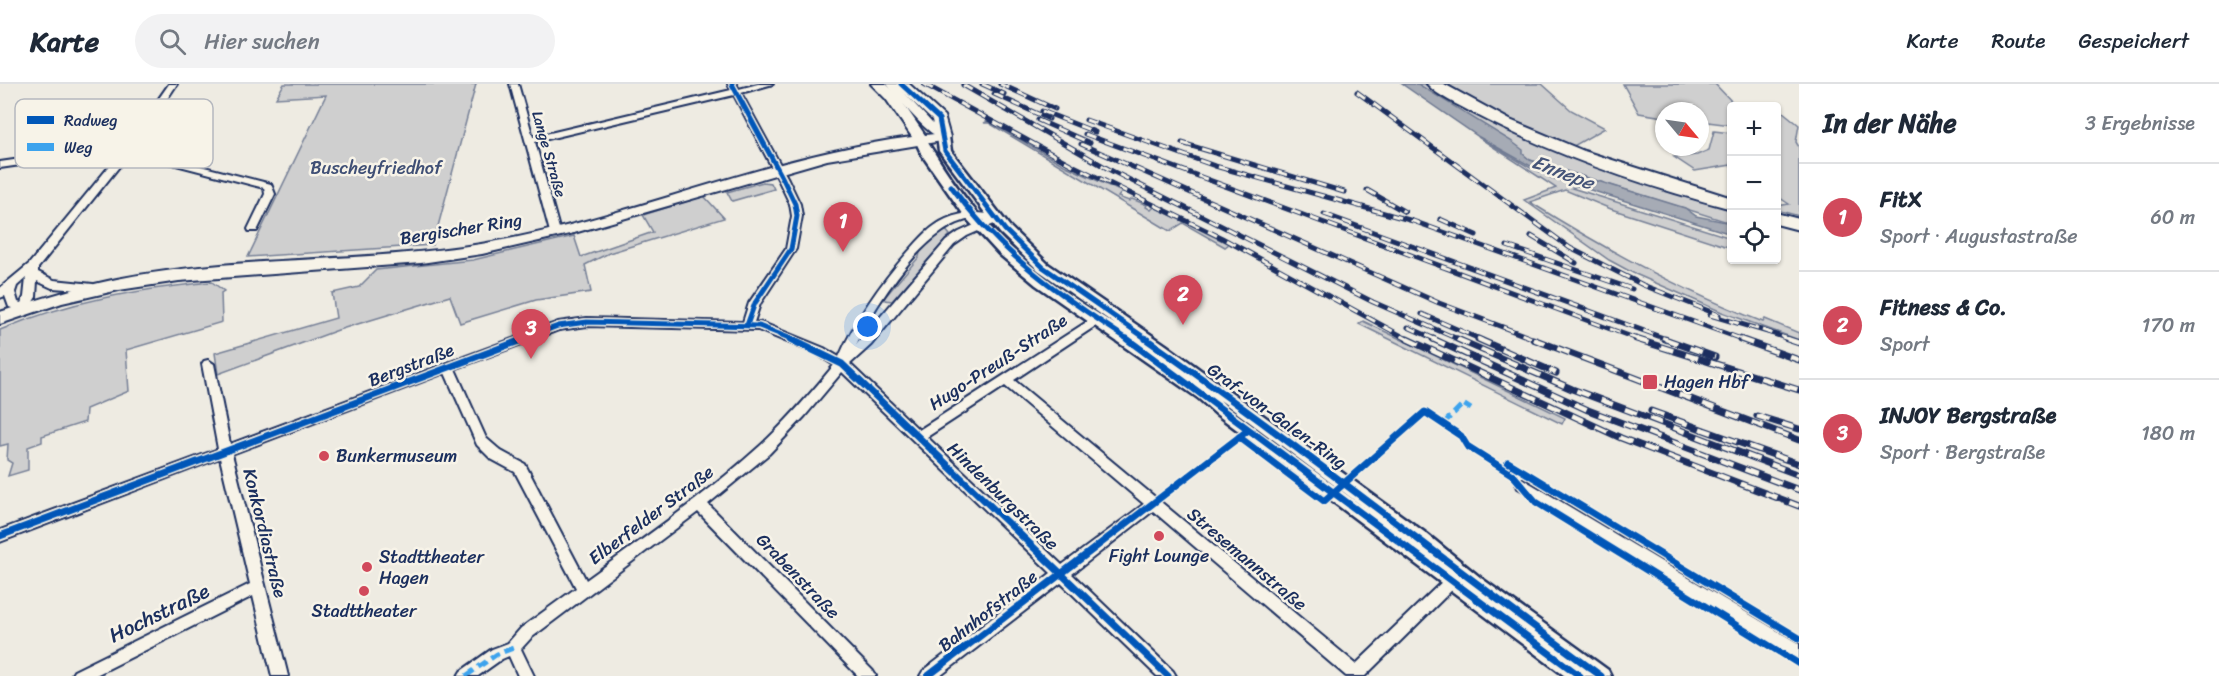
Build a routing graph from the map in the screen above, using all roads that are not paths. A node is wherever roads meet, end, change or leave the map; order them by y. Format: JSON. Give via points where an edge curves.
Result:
{"nodes":[{"id":1,"x":173,"y":84,"type":"edge"},
{"id":2,"x":514,"y":84,"type":"edge"},
{"id":3,"x":769,"y":84,"type":"edge"},
{"id":4,"x":878,"y":84,"type":"edge"},
{"id":5,"x":891,"y":84,"type":"edge"},
{"id":6,"x":901,"y":84,"type":"edge"},
{"id":7,"x":1434,"y":84,"type":"edge"},
{"id":8,"x":734,"y":88,"type":"edge"},
{"id":9,"x":163,"y":99,"type":"edge"},
{"id":10,"x":921,"y":140,"type":"junction"},
{"id":11,"x":529,"y":141,"type":"junction"},
{"id":12,"x":944,"y":144,"type":"junction"},
{"id":13,"x":15,"y":163,"type":"edge"},
{"id":14,"x":0,"y":165,"type":"edge"},
{"id":15,"x":114,"y":168,"type":"edge"},
{"id":16,"x":198,"y":168,"type":"edge"},
{"id":17,"x":778,"y":169,"type":"junction"},
{"id":18,"x":1727,"y":203,"type":"edge"},
{"id":19,"x":971,"y":215,"type":"junction"},
{"id":20,"x":997,"y":219,"type":"junction"},
{"id":21,"x":981,"y":227,"type":"junction"},
{"id":22,"x":253,"y":229,"type":"dead end"},
{"id":23,"x":555,"y":232,"type":"junction"},
{"id":24,"x":33,"y":271,"type":"junction"},
{"id":25,"x":12,"y":285,"type":"junction"},
{"id":26,"x":93,"y":288,"type":"junction"},
{"id":27,"x":0,"y":294,"type":"edge"},
{"id":28,"x":874,"y":299,"type":"junction"},
{"id":29,"x":23,"y":308,"type":"junction"},
{"id":30,"x":895,"y":308,"type":"junction"},
{"id":31,"x":0,"y":318,"type":"edge"},
{"id":32,"x":1096,"y":320,"type":"junction"},
{"id":33,"x":747,"y":325,"type":"junction"},
{"id":34,"x":208,"y":364,"type":"dead end"},
{"id":35,"x":842,"y":364,"type":"junction"},
{"id":36,"x":448,"y":367,"type":"junction"},
{"id":37,"x":1005,"y":379,"type":"junction"},
{"id":38,"x":919,"y":436,"type":"junction"},
{"id":39,"x":225,"y":452,"type":"junction"},
{"id":40,"x":1522,"y":484,"type":"dead end"},
{"id":41,"x":699,"y":504,"type":"junction"},
{"id":42,"x":1153,"y":504,"type":"junction"},
{"id":43,"x":0,"y":536,"type":"edge"},
{"id":44,"x":1062,"y":573,"type":"junction"},
{"id":45,"x":1452,"y":581,"type":"junction"},
{"id":46,"x":258,"y":587,"type":"junction"},
{"id":47,"x":584,"y":590,"type":"junction"},
{"id":48,"x":513,"y":648,"type":"junction"},
{"id":49,"x":1799,"y":652,"type":"edge"},
{"id":50,"x":1355,"y":675,"type":"edge"},
{"id":51,"x":79,"y":676,"type":"edge"},
{"id":52,"x":280,"y":676,"type":"edge"},
{"id":53,"x":466,"y":676,"type":"edge"},
{"id":54,"x":526,"y":676,"type":"edge"},
{"id":55,"x":868,"y":676,"type":"edge"},
{"id":56,"x":928,"y":676,"type":"edge"},
{"id":57,"x":1168,"y":676,"type":"edge"},
{"id":58,"x":1580,"y":676,"type":"edge"},
{"id":59,"x":1601,"y":676,"type":"edge"}],
"edges":[{"from":1,"to":9,"type":"street"},
{"from":2,"to":11,"type":"street","name":"Lange Straße"},
{"from":3,"to":8,"type":"street"},
{"from":4,"to":10,"type":"main road","via":[[891,96]]},
{"from":5,"to":12,"type":"street"},
{"from":6,"to":12,"type":"main road","via":[[939,119]]},
{"from":7,"to":18,"type":"main road","via":[[1486,115],[1565,150]]},
{"from":8,"to":11,"type":"street"},
{"from":8,"to":17,"type":"street"},
{"from":10,"to":12,"type":"main road","name":"Bergischer Ring"},
{"from":10,"to":17,"type":"main road","name":"Bergischer Ring","via":[[828,155]]},
{"from":10,"to":19,"type":"street"},
{"from":11,"to":23,"type":"street","name":"Lange Straße"},
{"from":12,"to":20,"type":"street"},
{"from":13,"to":14,"type":"street"},
{"from":15,"to":24,"type":"street"},
{"from":16,"to":22,"type":"street","via":[[268,186],[270,194]]},
{"from":17,"to":23,"type":"main road","name":"Bergischer Ring"},
{"from":17,"to":33,"type":"street","via":[[795,204],[795,238],[755,303]]},
{"from":19,"to":20,"type":"street","name":"Elberfelder Straße"},
{"from":19,"to":21,"type":"street"},
{"from":19,"to":28,"type":"street","name":"Elberfelder Straße","via":[[944,224],[926,236]]},
{"from":20,"to":21,"type":"street","name":"Elberfelder Straße"},
{"from":20,"to":59,"type":"street","name":"Graf-von-Galen-Ring","via":[[1019,246],[1059,280],[1161,349]]},
{"from":21,"to":30,"type":"street","name":"Elberfelder Straße","via":[[950,243]]},
{"from":21,"to":32,"type":"street","name":"Graf-von-Galen-Ring","via":[[1026,271]]},
{"from":23,"to":26,"type":"main road","name":"Bergischer Ring","via":[[454,253],[185,273]]},
{"from":24,"to":25,"type":"street"},
{"from":24,"to":26,"type":"street","via":[[52,284]]},
{"from":24,"to":29,"type":"street","via":[[30,297]]},
{"from":25,"to":27,"type":"street"},
{"from":25,"to":29,"type":"street","via":[[9,292],[14,304]]},
{"from":26,"to":29,"type":"main road","name":"Bergischer Ring"},
{"from":28,"to":30,"type":"street"},
{"from":28,"to":35,"type":"street","name":"Elberfelder Straße"},
{"from":29,"to":31,"type":"main road","name":"Bergischer Ring"},
{"from":30,"to":35,"type":"street","name":"Elberfelder Straße","via":[[867,342]]},
{"from":32,"to":37,"type":"street","name":"Hugo-Preuß-Straße"},
{"from":32,"to":45,"type":"street","name":"Graf-von-Galen-Ring","via":[[1184,380]]},
{"from":33,"to":35,"type":"street","name":"Bergstraße","via":[[775,332]]},
{"from":33,"to":36,"type":"street","name":"Bergstraße","via":[[573,324],[539,332]]},
{"from":34,"to":39,"type":"street","name":"Konkordiastraße"},
{"from":35,"to":38,"type":"street","name":"Hindenburgstraße"},
{"from":35,"to":41,"type":"street","name":"Elberfelder Straße","via":[[785,430]]},
{"from":36,"to":39,"type":"street","name":"Bergstraße"},
{"from":36,"to":47,"type":"street","via":[[481,441],[496,456],[520,468]]},
{"from":37,"to":38,"type":"street","name":"Hugo-Preuß-Straße"},
{"from":37,"to":42,"type":"street","name":"Stresemannstraße"},
{"from":38,"to":44,"type":"street","name":"Hindenburgstraße"},
{"from":39,"to":43,"type":"street","name":"Bergstraße"},
{"from":39,"to":46,"type":"street","name":"Konkordiastraße"},
{"from":40,"to":49,"type":"street"},
{"from":41,"to":47,"type":"street","name":"Elberfelder Straße"},
{"from":41,"to":55,"type":"street","name":"Grabenstraße"},
{"from":42,"to":44,"type":"street","name":"Bahnhofstraße"},
{"from":42,"to":50,"type":"street","name":"Stresemannstraße"},
{"from":44,"to":56,"type":"street","name":"Bahnhofstraße"},
{"from":44,"to":57,"type":"street","name":"Hindenburgstraße"},
{"from":45,"to":50,"type":"street"},
{"from":45,"to":58,"type":"street","name":"Graf-von-Galen-Ring"},
{"from":46,"to":51,"type":"street","name":"Hochstraße"},
{"from":46,"to":52,"type":"street","name":"Konkordiastraße"},
{"from":47,"to":48,"type":"street","name":"Elberfelder Straße","via":[[519,639]]},
{"from":48,"to":53,"type":"street","name":"Elberfelder Straße","via":[[496,654]]},
{"from":48,"to":54,"type":"street"}]}
